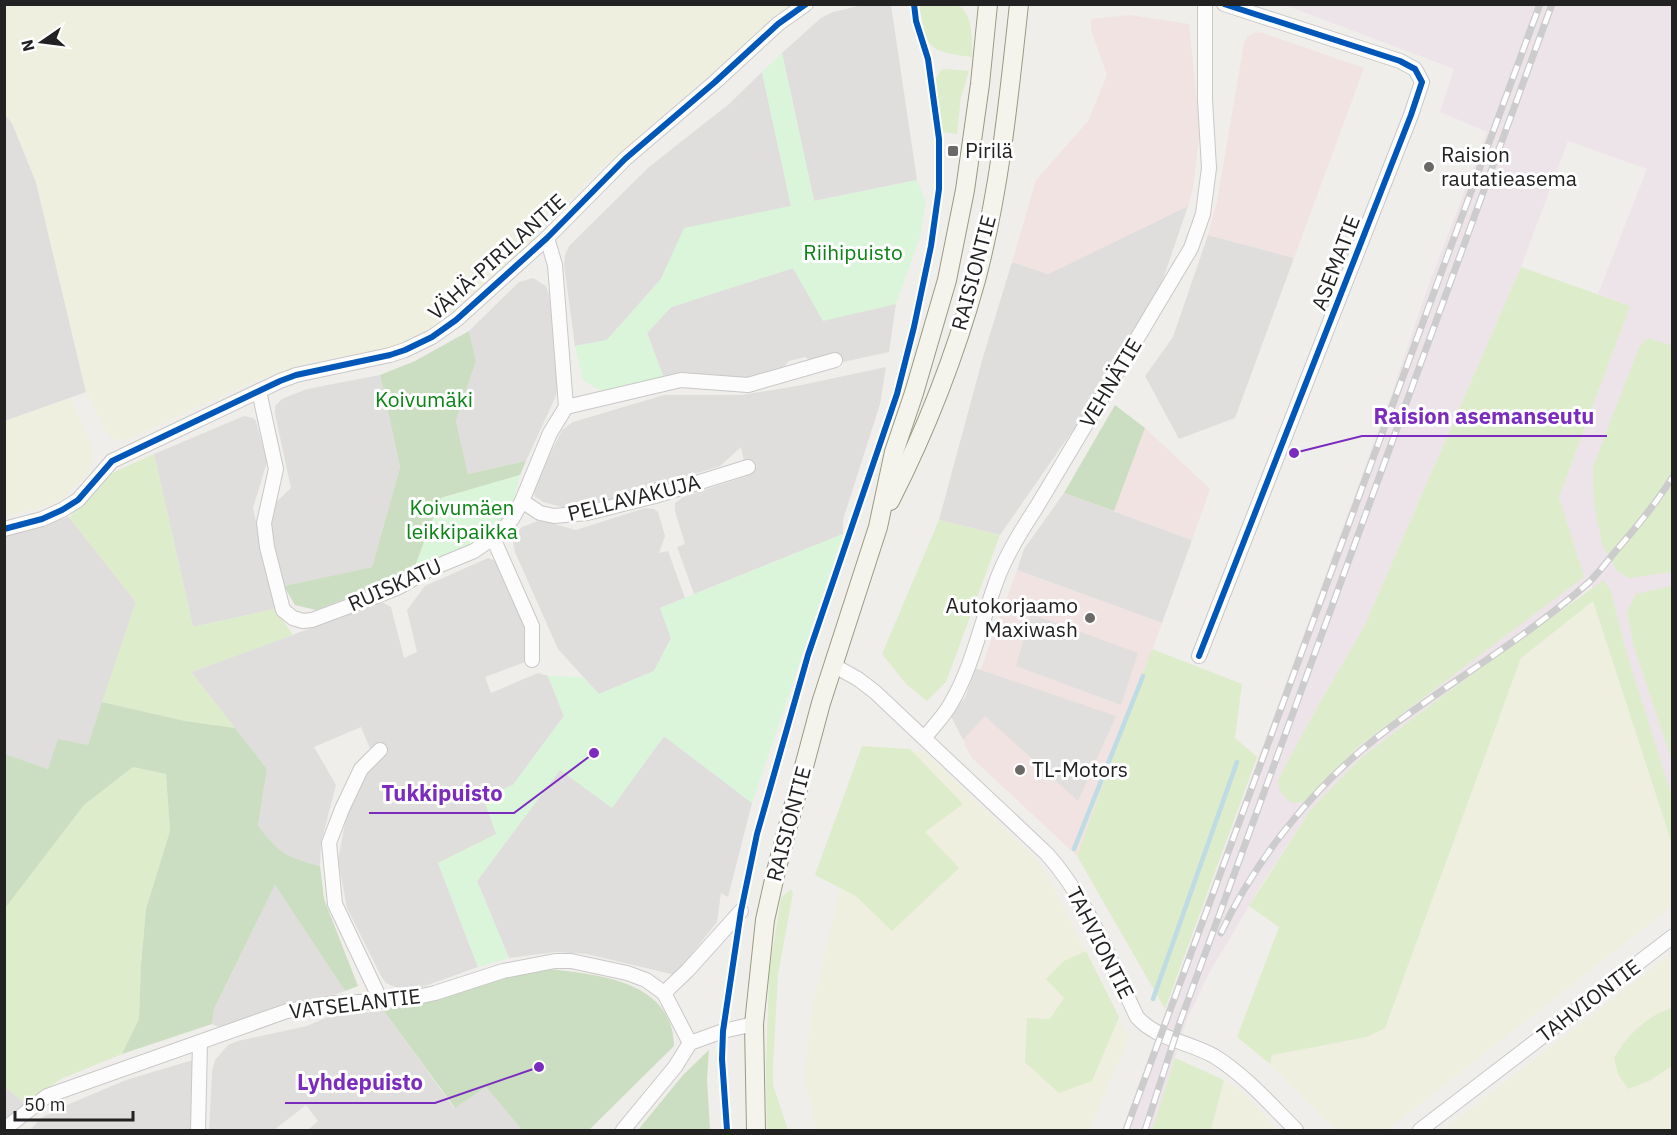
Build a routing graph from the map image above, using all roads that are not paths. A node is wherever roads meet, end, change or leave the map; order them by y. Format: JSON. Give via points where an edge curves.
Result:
{"nodes":[{"id":1,"x":806,"y":4,"type":"edge"},
{"id":2,"x":988,"y":4,"type":"edge"},
{"id":3,"x":1019,"y":4,"type":"edge"},
{"id":4,"x":1205,"y":4,"type":"edge"},
{"id":5,"x":1224,"y":4,"type":"edge"},
{"id":6,"x":546,"y":238,"type":"junction"},
{"id":7,"x":835,"y":360,"type":"dead end"},
{"id":8,"x":259,"y":391,"type":"junction"},
{"id":9,"x":566,"y":406,"type":"junction"},
{"id":10,"x":748,"y":467,"type":"dead end"},
{"id":11,"x":522,"y":501,"type":"junction"},
{"id":12,"x":878,"y":527,"type":"junction"},
{"id":13,"x":4,"y":529,"type":"edge"},
{"id":14,"x":493,"y":538,"type":"junction"},
{"id":15,"x":1199,"y":656,"type":"dead end"},
{"id":16,"x":532,"y":660,"type":"dead end"},
{"id":17,"x":833,"y":665,"type":"junction"},
{"id":18,"x":925,"y":737,"type":"junction"},
{"id":19,"x":380,"y":750,"type":"dead end"},
{"id":20,"x":741,"y":911,"type":"dead end"},
{"id":21,"x":1672,"y":937,"type":"edge"},
{"id":22,"x":664,"y":993,"type":"junction"},
{"id":23,"x":381,"y":1001,"type":"junction"},
{"id":24,"x":754,"y":1024,"type":"junction"},
{"id":25,"x":200,"y":1042,"type":"junction"},
{"id":26,"x":690,"y":1043,"type":"junction"},
{"id":27,"x":6,"y":1131,"type":"edge"},
{"id":28,"x":198,"y":1131,"type":"edge"},
{"id":29,"x":623,"y":1131,"type":"edge"},
{"id":30,"x":756,"y":1131,"type":"edge"},
{"id":31,"x":1296,"y":1131,"type":"edge"},
{"id":32,"x":1420,"y":1131,"type":"edge"}],
"edges":[{"from":1,"to":6,"type":"street","name":"VÄHÄ-PIRILANTIE","via":[[778,24],[625,159]]},
{"from":2,"to":12,"type":"main road","name":"RAISIONTIE","via":[[968,170],[947,280],[894,452]]},
{"from":3,"to":12,"type":"main road","name":"RAISIONTIE","via":[[997,179],[976,279],[938,397]]},
{"from":4,"to":18,"type":"street","name":"VEHNÄTIE","via":[[1209,168],[1203,214],[1191,248],[1022,528],[995,584],[960,686]]},
{"from":5,"to":15,"type":"street","name":"ASEMATIE","via":[[1400,61],[1415,69],[1422,82]]},
{"from":6,"to":8,"type":"street","name":"VÄHÄ-PIRILANTIE","via":[[432,337],[390,356],[296,375]]},
{"from":6,"to":9,"type":"street","via":[[555,265]]},
{"from":7,"to":9,"type":"street","via":[[748,385],[681,380]]},
{"from":8,"to":13,"type":"street","name":"VÄHÄ-PIRILANTIE","via":[[112,461],[78,500],[62,510]]},
{"from":8,"to":14,"type":"street","name":"RUISKATU","via":[[276,469],[264,523],[267,547],[283,610],[294,618],[312,620],[399,587]]},
{"from":9,"to":11,"type":"street","name":"RUISKATU","via":[[550,433]]},
{"from":10,"to":11,"type":"street","name":"PELLAVAKUJA","via":[[587,513],[554,516],[540,513]]},
{"from":11,"to":14,"type":"street","name":"RUISKATU","via":[[512,519]]},
{"from":12,"to":17,"type":"main road","name":"RAISIONTIE"},
{"from":14,"to":16,"type":"street","via":[[532,626]]},
{"from":17,"to":18,"type":"street","name":"TAHVIONTIE","via":[[875,692]]},
{"from":17,"to":24,"type":"main road","name":"RAISIONTIE","via":[[765,920]]},
{"from":18,"to":31,"type":"street","name":"TAHVIONTIE","via":[[1062,870],[1142,1023],[1213,1056],[1245,1077]]},
{"from":19,"to":23,"type":"street","via":[[361,769],[329,843],[335,904]]},
{"from":20,"to":22,"type":"street"},
{"from":21,"to":32,"type":"street","name":"TAHVIONTIE"},
{"from":22,"to":23,"type":"street","name":"VATSELANTIE","via":[[627,973],[555,961],[503,971],[435,993]]},
{"from":22,"to":26,"type":"street"},
{"from":23,"to":25,"type":"street","name":"VATSELANTIE","via":[[287,1011]]},
{"from":24,"to":26,"type":"street"},
{"from":24,"to":30,"type":"main road","name":"RAISIONTIE"},
{"from":25,"to":27,"type":"street","name":"VATSELANTIE","via":[[47,1096]]},
{"from":25,"to":28,"type":"street"},
{"from":26,"to":29,"type":"street"}]}
